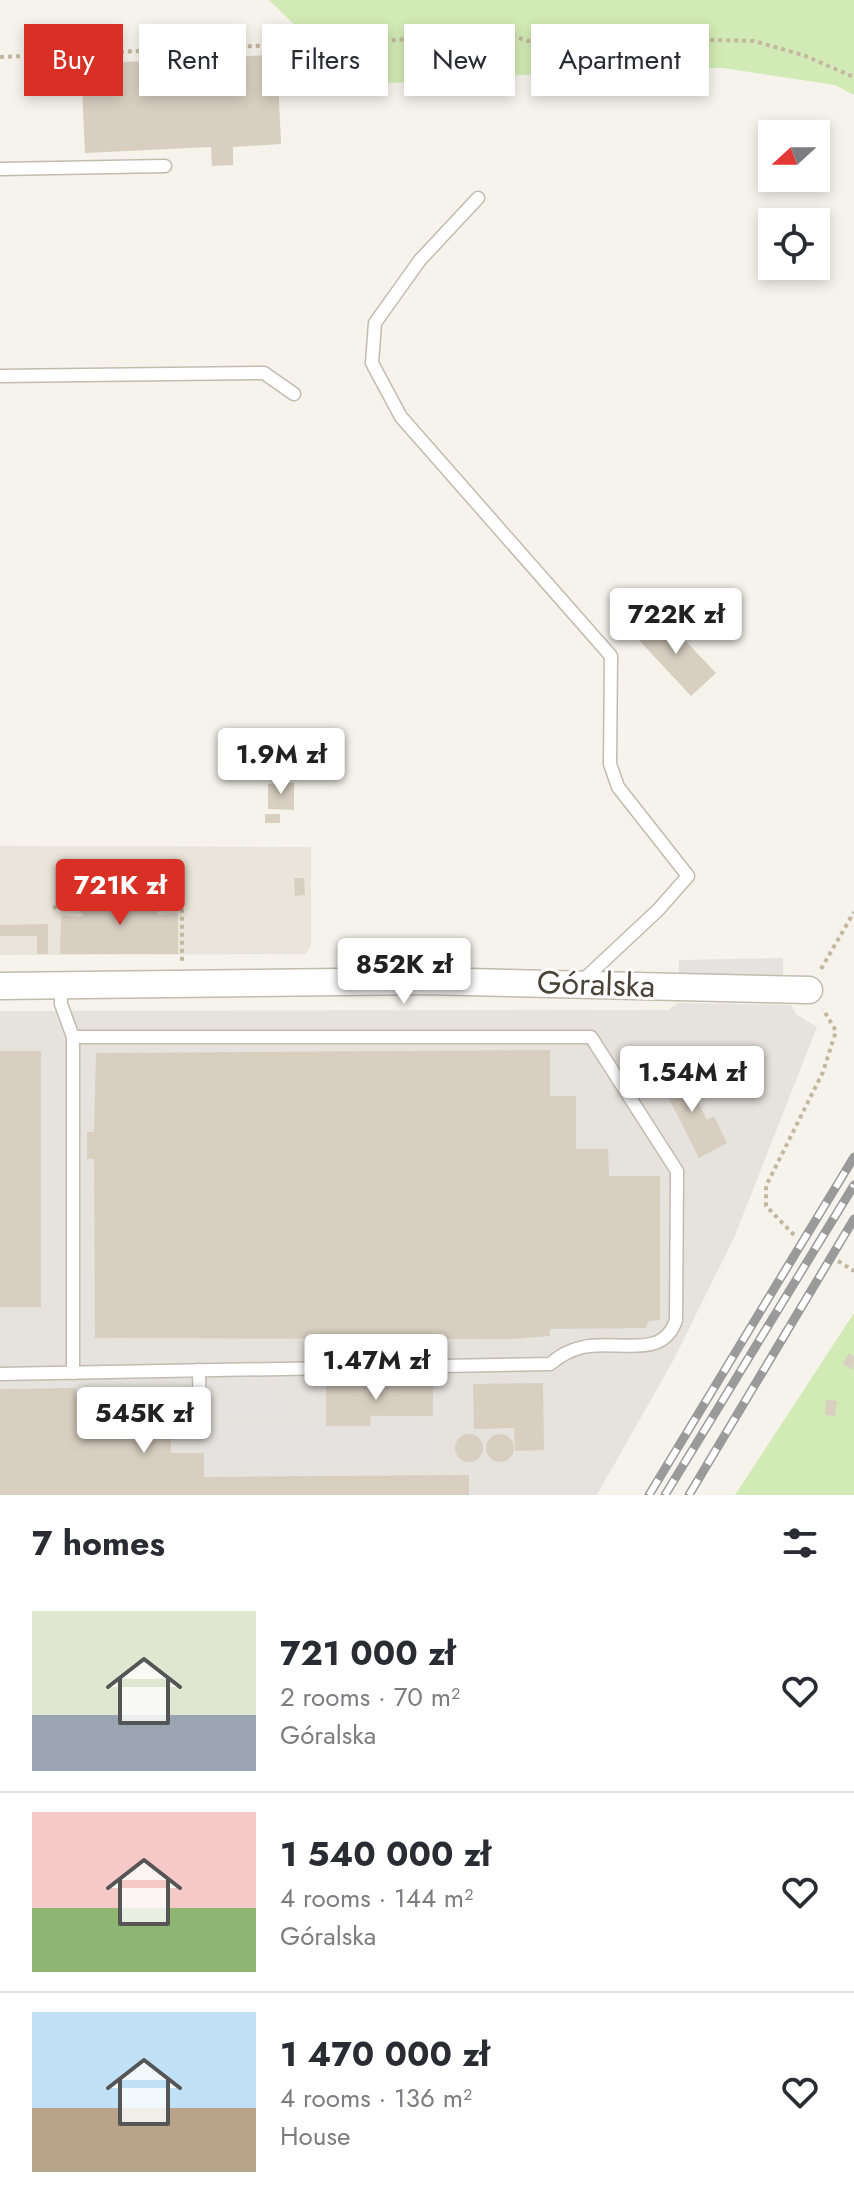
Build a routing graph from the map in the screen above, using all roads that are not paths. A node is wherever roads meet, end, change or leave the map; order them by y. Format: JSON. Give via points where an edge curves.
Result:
{"nodes":[{"id":1,"x":165,"y":166,"type":"dead end"},
{"id":2,"x":0,"y":169,"type":"edge"},
{"id":3,"x":478,"y":198,"type":"dead end"},
{"id":4,"x":0,"y":376,"type":"edge"},
{"id":5,"x":294,"y":394,"type":"dead end"},
{"id":6,"x":580,"y":983,"type":"junction"},
{"id":7,"x":0,"y":986,"type":"edge"},
{"id":8,"x":61,"y":986,"type":"junction"},
{"id":9,"x":809,"y":990,"type":"road end"},
{"id":10,"x":73,"y":1037,"type":"junction"},
{"id":11,"x":199,"y":1370,"type":"junction"},
{"id":12,"x":73,"y":1373,"type":"junction"},
{"id":13,"x":0,"y":1374,"type":"edge"},
{"id":14,"x":200,"y":1427,"type":"dead end"}],
"edges":[{"from":1,"to":2,"type":"lane"},
{"from":3,"to":6,"type":"lane","via":[[420,260],[375,323],[372,363],[401,417],[611,656],[610,764],[618,787],[688,876]]},
{"from":4,"to":5,"type":"lane","via":[[264,373]]},
{"from":6,"to":8,"type":"street","name":"Góralska"},
{"from":6,"to":9,"type":"street","name":"Góralska"},
{"from":7,"to":8,"type":"street","name":"Góralska"},
{"from":8,"to":10,"type":"lane","via":[[61,1004]]},
{"from":10,"to":11,"type":"lane","via":[[591,1037],[677,1171],[676,1320],[664,1341],[585,1346],[550,1364]]},
{"from":10,"to":12,"type":"lane"},
{"from":11,"to":12,"type":"lane"},
{"from":11,"to":14,"type":"lane"},
{"from":12,"to":13,"type":"lane"}]}
